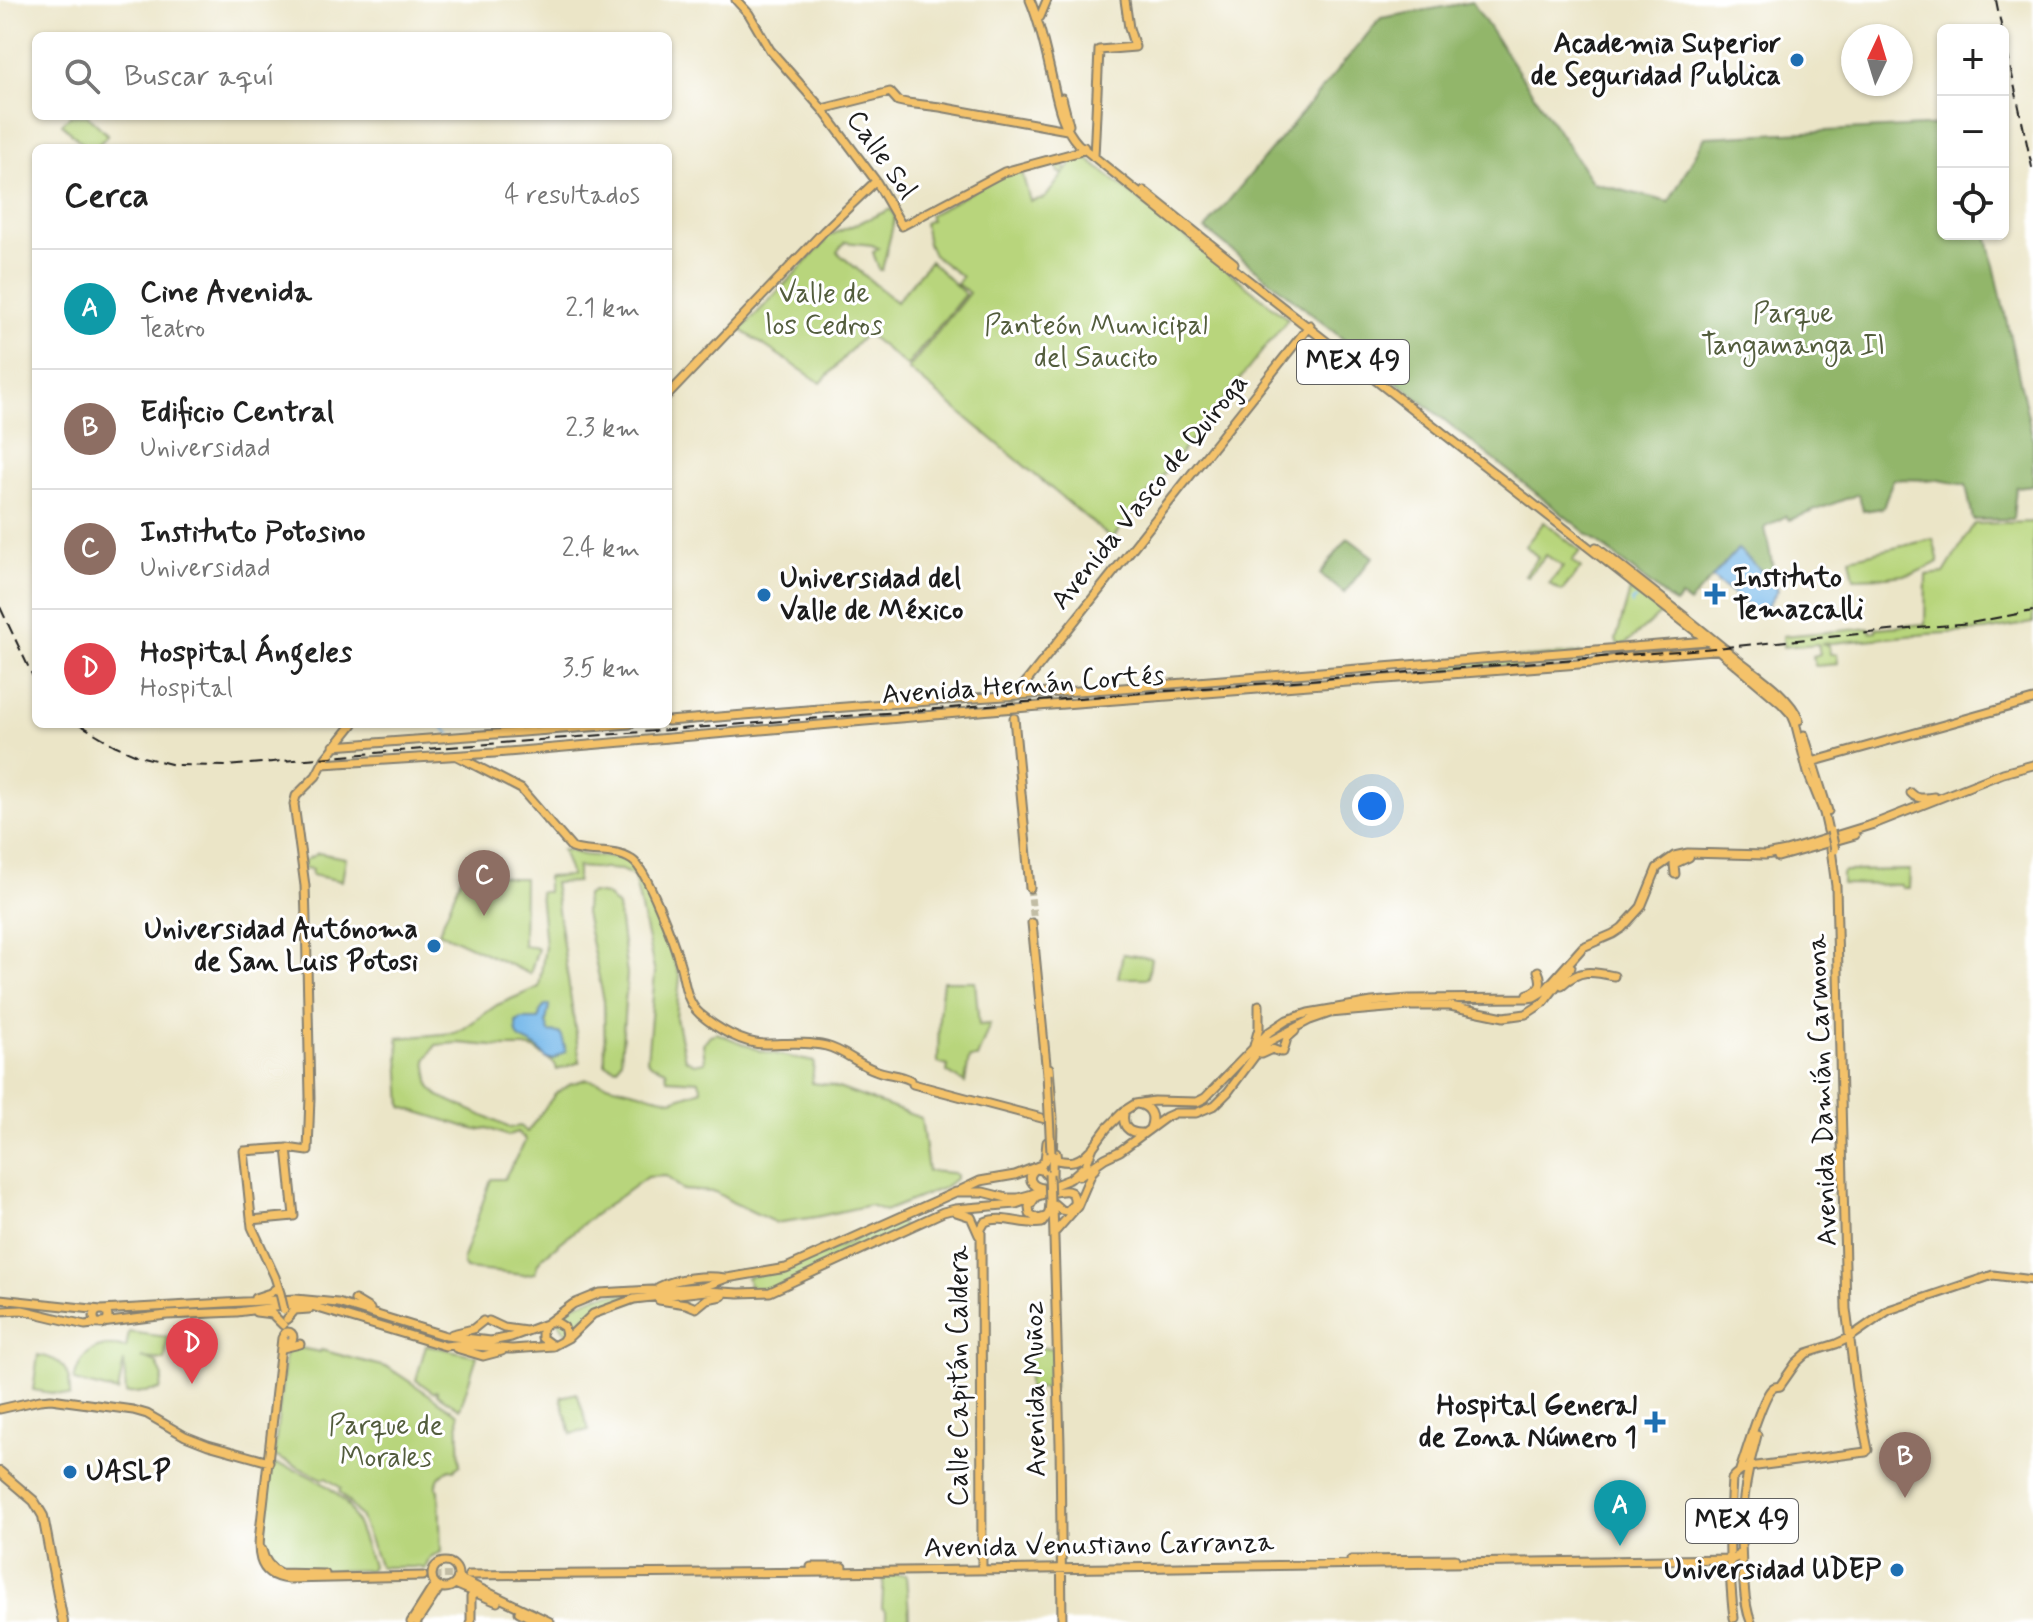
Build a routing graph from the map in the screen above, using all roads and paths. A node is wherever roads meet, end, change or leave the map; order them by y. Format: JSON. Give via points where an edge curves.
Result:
{"nodes":[{"id":1,"x":736,"y":0,"type":"edge"},
{"id":2,"x":1032,"y":0,"type":"edge"},
{"id":3,"x":1047,"y":0,"type":"edge"},
{"id":4,"x":1125,"y":0,"type":"edge"},
{"id":5,"x":1039,"y":16,"type":"junction"},
{"id":6,"x":826,"y":108,"type":"junction"},
{"id":7,"x":1066,"y":130,"type":"junction"},
{"id":8,"x":1075,"y":135,"type":"junction"},
{"id":9,"x":1090,"y":149,"type":"junction"},
{"id":10,"x":876,"y":181,"type":"junction"},
{"id":11,"x":1150,"y":200,"type":"junction"},
{"id":12,"x":1212,"y":239,"type":"dead end"},
{"id":13,"x":1215,"y":251,"type":"junction"},
{"id":14,"x":1310,"y":326,"type":"junction"},
{"id":15,"x":672,"y":394,"type":"edge"},
{"id":16,"x":1423,"y":417,"type":"junction"},
{"id":17,"x":1425,"y":426,"type":"dead end"},
{"id":18,"x":1698,"y":633,"type":"junction"},
{"id":19,"x":1712,"y":641,"type":"junction"},
{"id":20,"x":1694,"y":642,"type":"junction"},
{"id":21,"x":1722,"y":650,"type":"junction"},
{"id":22,"x":1023,"y":686,"type":"tunnel mouth"},
{"id":23,"x":1031,"y":694,"type":"junction"},
{"id":24,"x":997,"y":696,"type":"junction"},
{"id":25,"x":1016,"y":697,"type":"dead end"},
{"id":26,"x":2033,"y":700,"type":"edge"},
{"id":27,"x":1033,"y":706,"type":"junction"},
{"id":28,"x":1001,"y":709,"type":"junction"},
{"id":29,"x":1013,"y":718,"type":"tunnel mouth"},
{"id":30,"x":672,"y":721,"type":"edge"},
{"id":31,"x":350,"y":728,"type":"edge"},
{"id":32,"x":355,"y":728,"type":"edge"},
{"id":33,"x":577,"y":728,"type":"edge"},
{"id":34,"x":336,"y":746,"type":"junction"},
{"id":35,"x":471,"y":754,"type":"junction"},
{"id":36,"x":456,"y":755,"type":"junction"},
{"id":37,"x":1809,"y":763,"type":"junction"},
{"id":38,"x":323,"y":764,"type":"junction"},
{"id":39,"x":2033,"y":768,"type":"edge"},
{"id":40,"x":1959,"y":790,"type":"junction"},
{"id":41,"x":1911,"y":793,"type":"dead end"},
{"id":42,"x":1672,"y":847,"type":"dead end"},
{"id":43,"x":1689,"y":857,"type":"junction"},
{"id":44,"x":1675,"y":874,"type":"dead end"},
{"id":45,"x":1653,"y":876,"type":"junction"},
{"id":46,"x":1030,"y":888,"type":"tunnel mouth"},
{"id":47,"x":1033,"y":923,"type":"tunnel mouth"},
{"id":48,"x":1583,"y":947,"type":"junction"},
{"id":49,"x":1614,"y":976,"type":"dead end"},
{"id":50,"x":1551,"y":993,"type":"junction"},
{"id":51,"x":688,"y":995,"type":"junction"},
{"id":52,"x":1471,"y":999,"type":"junction"},
{"id":53,"x":1493,"y":999,"type":"junction"},
{"id":54,"x":1259,"y":1005,"type":"dead end"},
{"id":55,"x":1470,"y":1010,"type":"junction"},
{"id":56,"x":1322,"y":1016,"type":"junction"},
{"id":57,"x":1491,"y":1016,"type":"junction"},
{"id":58,"x":1253,"y":1050,"type":"junction"},
{"id":59,"x":1045,"y":1054,"type":"junction"},
{"id":60,"x":1228,"y":1092,"type":"junction"},
{"id":61,"x":1135,"y":1104,"type":"junction"},
{"id":62,"x":1124,"y":1111,"type":"junction"},
{"id":63,"x":1048,"y":1118,"type":"junction"},
{"id":64,"x":1147,"y":1130,"type":"junction"},
{"id":65,"x":1047,"y":1142,"type":"junction"},
{"id":66,"x":1093,"y":1147,"type":"junction"},
{"id":67,"x":287,"y":1148,"type":"junction"},
{"id":68,"x":1120,"y":1151,"type":"junction"},
{"id":69,"x":1050,"y":1155,"type":"junction"},
{"id":70,"x":1062,"y":1183,"type":"junction"},
{"id":71,"x":1050,"y":1185,"type":"junction"},
{"id":72,"x":956,"y":1192,"type":"junction"},
{"id":73,"x":1036,"y":1198,"type":"junction"},
{"id":74,"x":943,"y":1212,"type":"junction"},
{"id":75,"x":906,"y":1214,"type":"junction"},
{"id":76,"x":1047,"y":1216,"type":"junction"},
{"id":77,"x":251,"y":1220,"type":"junction"},
{"id":78,"x":912,"y":1228,"type":"junction"},
{"id":79,"x":1055,"y":1234,"type":"junction"},
{"id":80,"x":980,"y":1237,"type":"junction"},
{"id":81,"x":735,"y":1277,"type":"junction"},
{"id":82,"x":2033,"y":1280,"type":"edge"},
{"id":83,"x":655,"y":1289,"type":"junction"},
{"id":84,"x":279,"y":1290,"type":"junction"},
{"id":85,"x":741,"y":1293,"type":"junction"},
{"id":86,"x":0,"y":1299,"type":"edge"},
{"id":87,"x":634,"y":1299,"type":"junction"},
{"id":88,"x":235,"y":1302,"type":"junction"},
{"id":89,"x":361,"y":1302,"type":"dead end"},
{"id":90,"x":322,"y":1308,"type":"junction"},
{"id":91,"x":101,"y":1310,"type":"junction"},
{"id":92,"x":0,"y":1311,"type":"edge"},
{"id":93,"x":237,"y":1312,"type":"junction"},
{"id":94,"x":285,"y":1317,"type":"junction"},
{"id":95,"x":386,"y":1318,"type":"junction"},
{"id":96,"x":400,"y":1322,"type":"junction"},
{"id":97,"x":548,"y":1323,"type":"junction"},
{"id":98,"x":101,"y":1324,"type":"junction"},
{"id":99,"x":387,"y":1328,"type":"junction"},
{"id":100,"x":396,"y":1331,"type":"junction"},
{"id":101,"x":528,"y":1331,"type":"junction"},
{"id":102,"x":446,"y":1336,"type":"junction"},
{"id":103,"x":1850,"y":1337,"type":"junction"},
{"id":104,"x":562,"y":1342,"type":"junction"},
{"id":105,"x":300,"y":1344,"type":"dead end"},
{"id":106,"x":445,"y":1346,"type":"junction"},
{"id":107,"x":553,"y":1346,"type":"junction"},
{"id":108,"x":509,"y":1348,"type":"junction"},
{"id":109,"x":281,"y":1350,"type":"junction"},
{"id":110,"x":1777,"y":1387,"type":"junction"},
{"id":111,"x":0,"y":1409,"type":"edge"},
{"id":112,"x":270,"y":1458,"type":"junction"},
{"id":113,"x":1728,"y":1467,"type":"dead end"},
{"id":114,"x":1739,"y":1473,"type":"junction"},
{"id":115,"x":1,"y":1476,"type":"edge"},
{"id":116,"x":1730,"y":1536,"type":"junction"},
{"id":117,"x":1740,"y":1537,"type":"junction"},
{"id":118,"x":1740,"y":1552,"type":"junction"},
{"id":119,"x":1729,"y":1556,"type":"junction"},
{"id":120,"x":982,"y":1566,"type":"junction"},
{"id":121,"x":1062,"y":1566,"type":"junction"},
{"id":122,"x":434,"y":1568,"type":"junction"},
{"id":123,"x":503,"y":1574,"type":"junction"},
{"id":124,"x":385,"y":1575,"type":"junction"},
{"id":125,"x":423,"y":1575,"type":"tunnel mouth"},
{"id":126,"x":471,"y":1575,"type":"junction"},
{"id":127,"x":457,"y":1577,"type":"junction"},
{"id":128,"x":1743,"y":1578,"type":"junction"},
{"id":129,"x":1729,"y":1579,"type":"junction"},
{"id":130,"x":436,"y":1584,"type":"junction"},
{"id":131,"x":468,"y":1588,"type":"junction"},
{"id":132,"x":481,"y":1591,"type":"junction"},
{"id":133,"x":1746,"y":1605,"type":"junction"},
{"id":134,"x":1733,"y":1609,"type":"junction"},
{"id":135,"x":61,"y":1620,"type":"edge"},
{"id":136,"x":1733,"y":1620,"type":"edge"},
{"id":137,"x":411,"y":1622,"type":"edge"},
{"id":138,"x":417,"y":1622,"type":"edge"},
{"id":139,"x":470,"y":1622,"type":"edge"},
{"id":140,"x":538,"y":1622,"type":"edge"},
{"id":141,"x":550,"y":1622,"type":"edge"},
{"id":142,"x":1062,"y":1622,"type":"edge"},
{"id":143,"x":1751,"y":1622,"type":"edge"}],
"edges":[{"from":1,"to":6,"type":"main road","name":"Calle Sol","via":[[770,50]]},
{"from":2,"to":5,"type":"main road","number":"MEX 49"},
{"from":3,"to":5,"type":"main road"},
{"from":4,"to":9,"type":"main road","via":[[1135,47],[1099,50]]},
{"from":5,"to":7,"type":"main road","number":"MEX 49"},
{"from":5,"to":8,"type":"main road","number":"MEX 49"},
{"from":6,"to":7,"type":"main road","via":[[890,92],[903,102]]},
{"from":6,"to":10,"type":"main road","name":"Calle Sol"},
{"from":7,"to":8,"type":"main road"},
{"from":7,"to":9,"type":"main road","number":"MEX 49"},
{"from":8,"to":9,"type":"main road","number":"MEX 49"},
{"from":9,"to":10,"type":"main road","name":"Calle Sol","via":[[1004,172],[902,226]]},
{"from":9,"to":11,"type":"main road","number":"MEX 49"},
{"from":10,"to":15,"type":"main road"},
{"from":11,"to":13,"type":"main road","number":"MEX 49"},
{"from":11,"to":13,"type":"main road","number":"MEX 49","via":[[1200,233]]},
{"from":12,"to":13,"type":"main road"},
{"from":13,"to":14,"type":"main road","number":"MEX 49"},
{"from":14,"to":16,"type":"main road","number":"MEX 49"},
{"from":14,"to":19,"type":"main road","number":"MEX 49"},
{"from":14,"to":22,"type":"main road","name":"Avenida Vasco de Quiroga"},
{"from":16,"to":17,"type":"main road"},
{"from":16,"to":18,"type":"main road","number":"MEX 49"},
{"from":18,"to":19,"type":"main road","number":"MEX 49"},
{"from":18,"to":20,"type":"main road"},
{"from":19,"to":20,"type":"main road","name":"Avenida Hernán Cortés"},
{"from":19,"to":21,"type":"main road","number":"MEX 49"},
{"from":20,"to":23,"type":"main road","name":"Avenida Hernán Cortés"},
{"from":21,"to":27,"type":"main road","name":"Avenida Hernán Cortés"},
{"from":21,"to":37,"type":"main road","number":"MEX 49","via":[[1792,715]]},
{"from":23,"to":24,"type":"main road","name":"Avenida Hernán Cortés"},
{"from":23,"to":27,"type":"main road"},
{"from":24,"to":28,"type":"main road"},
{"from":24,"to":30,"type":"main road","name":"Avenida Hernán Cortés"},
{"from":25,"to":28,"type":"main road"},
{"from":26,"to":37,"type":"main road"},
{"from":27,"to":28,"type":"main road","name":"Avenida Hernán Cortés"},
{"from":28,"to":35,"type":"main road","name":"Avenida Hernán Cortés"},
{"from":29,"to":46,"type":"main road"},
{"from":31,"to":34,"type":"main road"},
{"from":32,"to":34,"type":"main road"},
{"from":33,"to":34,"type":"main road"},
{"from":34,"to":38,"type":"main road"},
{"from":35,"to":36,"type":"main road","name":"Avenida Hernán Cortés"},
{"from":35,"to":51,"type":"main road","via":[[472,761],[525,787],[574,844],[613,849],[641,863],[683,960]]},
{"from":36,"to":38,"type":"main road","name":"Avenida Hernán Cortés"},
{"from":36,"to":51,"type":"main road","via":[[521,789],[572,848],[615,854],[638,865],[679,960]]},
{"from":37,"to":103,"type":"main road","name":"Avenida Damián Carmona","number":"MEX 49","bridge":true,"via":[[1836,867]]},
{"from":38,"to":67,"type":"main road","via":[[294,804],[305,886],[310,1097],[308,1151]]},
{"from":39,"to":40,"type":"main road"},
{"from":39,"to":43,"type":"main road","via":[[1790,855]]},
{"from":40,"to":41,"type":"main road","via":[[1925,798]]},
{"from":40,"to":45,"type":"main road","via":[[1874,824],[1774,854],[1681,854],[1665,861]]},
{"from":42,"to":45,"type":"main road","via":[[1658,861]]},
{"from":43,"to":44,"type":"main road","via":[[1674,864]]},
{"from":43,"to":50,"type":"main road","via":[[1661,869],[1651,899],[1633,923],[1617,937],[1586,949]]},
{"from":45,"to":48,"type":"main road","via":[[1647,897],[1629,920]]},
{"from":47,"to":59,"type":"main road","name":"Avenida Muñoz"},
{"from":48,"to":53,"type":"main road","via":[[1539,995]]},
{"from":48,"to":53,"type":"main road","via":[[1553,974],[1538,971],[1541,984],[1536,992]]},
{"from":49,"to":50,"type":"main road","via":[[1580,973]]},
{"from":50,"to":57,"type":"main road","via":[[1526,1014]]},
{"from":51,"to":63,"type":"main road","via":[[698,1012],[750,1042],[828,1046],[872,1069]]},
{"from":52,"to":53,"type":"main road"},
{"from":52,"to":55,"type":"main road"},
{"from":52,"to":58,"type":"main road","via":[[1329,1008],[1287,1020]]},
{"from":53,"to":57,"type":"main road"},
{"from":54,"to":58,"type":"main road"},
{"from":55,"to":56,"type":"main road","via":[[1409,1006]]},
{"from":55,"to":57,"type":"main road"},
{"from":56,"to":60,"type":"main road","via":[[1260,1049]]},
{"from":56,"to":60,"type":"main road","via":[[1290,1034],[1282,1052],[1261,1053]]},
{"from":58,"to":61,"type":"main road","via":[[1197,1102]]},
{"from":59,"to":63,"type":"main road"},
{"from":59,"to":69,"type":"main road","name":"Avenida Muñoz","bridge":true},
{"from":60,"to":64,"type":"main road","via":[[1206,1110],[1171,1114]]},
{"from":61,"to":62,"type":"main road"},
{"from":61,"to":64,"type":"main road","via":[[1149,1110],[1153,1120]]},
{"from":62,"to":64,"type":"main road","via":[[1128,1130]]},
{"from":62,"to":66,"type":"main road"},
{"from":63,"to":65,"type":"main road"},
{"from":63,"to":66,"type":"main road","via":[[1057,1160],[1076,1162]]},
{"from":63,"to":71,"type":"main road"},
{"from":64,"to":68,"type":"main road"},
{"from":65,"to":69,"type":"main road"},
{"from":65,"to":72,"type":"main road","via":[[1041,1165]]},
{"from":66,"to":70,"type":"main road","via":[[1086,1165]]},
{"from":67,"to":77,"type":"main road","via":[[294,1216]]},
{"from":67,"to":77,"type":"main road","via":[[244,1151]]},
{"from":68,"to":71,"type":"main road","via":[[1069,1184]]},
{"from":68,"to":79,"type":"main road","via":[[1092,1172],[1077,1207]]},
{"from":69,"to":71,"type":"main road","name":"Avenida Muñoz"},
{"from":70,"to":71,"type":"main road"},
{"from":70,"to":71,"type":"main road","via":[[1068,1168],[1058,1165]]},
{"from":71,"to":72,"type":"main road","via":[[1018,1198]]},
{"from":71,"to":73,"type":"main road"},
{"from":71,"to":76,"type":"main road"},
{"from":71,"to":79,"type":"main road","name":"Avenida Muñoz"},
{"from":72,"to":75,"type":"main road"},
{"from":73,"to":74,"type":"main road"},
{"from":73,"to":76,"type":"main road","via":[[1029,1204],[1030,1214],[1038,1219]]},
{"from":74,"to":78,"type":"main road"},
{"from":74,"to":80,"type":"main road","via":[[968,1215]]},
{"from":75,"to":78,"type":"main road","via":[[902,1223]]},
{"from":75,"to":81,"type":"main road","via":[[786,1268]]},
{"from":76,"to":80,"type":"main road","name":"Calle Capitán Caldera","via":[[1037,1224],[990,1219],[982,1225]]},
{"from":77,"to":84,"type":"main road"},
{"from":78,"to":85,"type":"main road","via":[[770,1292]]},
{"from":79,"to":121,"type":"main road","name":"Avenida Muñoz"},
{"from":80,"to":120,"type":"main road","name":"Calle Capitán Caldera"},
{"from":81,"to":83,"type":"main road","via":[[693,1288]]},
{"from":81,"to":83,"type":"main road","via":[[709,1276]]},
{"from":81,"to":85,"type":"main road","via":[[732,1287]]},
{"from":81,"to":85,"type":"main road","via":[[748,1285]]},
{"from":82,"to":103,"type":"main road","via":[[1993,1275],[1889,1310]]},
{"from":83,"to":97,"type":"main road","via":[[600,1293]]},
{"from":84,"to":88,"type":"main road"},
{"from":84,"to":94,"type":"main road","bridge":true},
{"from":85,"to":87,"type":"main road"},
{"from":85,"to":87,"type":"main road","via":[[711,1298],[696,1308]]},
{"from":86,"to":91,"type":"main road"},
{"from":87,"to":104,"type":"main road","via":[[593,1314]]},
{"from":88,"to":91,"type":"main road"},
{"from":88,"to":95,"type":"main road","via":[[315,1300]]},
{"from":89,"to":95,"type":"main road"},
{"from":90,"to":93,"type":"main road","via":[[299,1304]]},
{"from":90,"to":94,"type":"main road","via":[[298,1309]]},
{"from":90,"to":99,"type":"main road"},
{"from":91,"to":98,"type":"main road","via":[[94,1317]]},
{"from":92,"to":98,"type":"main road"},
{"from":93,"to":94,"type":"main road"},
{"from":93,"to":98,"type":"main road"},
{"from":94,"to":109,"type":"main road"},
{"from":95,"to":96,"type":"main road"},
{"from":95,"to":99,"type":"main road"},
{"from":96,"to":100,"type":"main road"},
{"from":96,"to":102,"type":"main road"},
{"from":97,"to":101,"type":"main road"},
{"from":97,"to":104,"type":"main road","via":[[564,1327]]},
{"from":97,"to":107,"type":"main road","via":[[542,1338]]},
{"from":99,"to":100,"type":"main road"},
{"from":100,"to":106,"type":"main road"},
{"from":101,"to":102,"type":"main road","via":[[487,1341]]},
{"from":101,"to":102,"type":"main road","via":[[486,1321]]},
{"from":103,"to":110,"type":"main road","via":[[1807,1353]]},
{"from":103,"to":114,"type":"main road","name":"Avenida Damián Carmona","number":"MEX 49","via":[[1867,1451]]},
{"from":104,"to":107,"type":"main road"},
{"from":105,"to":109,"type":"main road"},
{"from":106,"to":108,"type":"main road"},
{"from":106,"to":108,"type":"main road","via":[[483,1356]]},
{"from":107,"to":108,"type":"main road"},
{"from":109,"to":112,"type":"main road"},
{"from":110,"to":114,"type":"main road","number":"MEX 49"},
{"from":110,"to":114,"type":"main road","via":[[1761,1410]]},
{"from":111,"to":112,"type":"main road","via":[[51,1399],[133,1410],[181,1433]]},
{"from":112,"to":124,"type":"main road","via":[[262,1523],[262,1551],[270,1570]]},
{"from":113,"to":114,"type":"main road"},
{"from":114,"to":116,"type":"main road"},
{"from":114,"to":117,"type":"main road","number":"MEX 49","via":[[1745,1485]]},
{"from":115,"to":135,"type":"highway","via":[[32,1503],[40,1520]]},
{"from":115,"to":135,"type":"highway","via":[[27,1494],[43,1516]]},
{"from":116,"to":117,"type":"main road","via":[[1735,1532]]},
{"from":116,"to":119,"type":"main road"},
{"from":117,"to":118,"type":"main road","number":"MEX 49"},
{"from":118,"to":119,"type":"main road","via":[[1736,1558]]},
{"from":118,"to":128,"type":"main road","number":"MEX 49"},
{"from":119,"to":121,"type":"main road","name":"Avenida Venustiano Carranza","via":[[1404,1565]]},
{"from":119,"to":129,"type":"main road"},
{"from":120,"to":121,"type":"main road","name":"Avenida Venustiano Carranza"},
{"from":120,"to":123,"type":"main road","name":"Avenida Venustiano Carranza"},
{"from":121,"to":123,"type":"main road","name":"Avenida Venustiano Carranza"},
{"from":121,"to":142,"type":"main road","name":"Avenida Muñoz"},
{"from":122,"to":124,"type":"main road"},
{"from":122,"to":127,"type":"main road","via":[[451,1563]]},
{"from":122,"to":130,"type":"main road"},
{"from":123,"to":126,"type":"main road","name":"Avenida Venustiano Carranza"},
{"from":123,"to":127,"type":"main road","via":[[461,1571]]},
{"from":124,"to":125,"type":"main road"},
{"from":124,"to":130,"type":"main road","via":[[426,1578]]},
{"from":126,"to":127,"type":"main road","name":"Avenida Venustiano Carranza"},
{"from":126,"to":132,"type":"main road"},
{"from":127,"to":130,"type":"main road","via":[[448,1588]]},
{"from":127,"to":131,"type":"main road"},
{"from":127,"to":132,"type":"main road"},
{"from":128,"to":129,"type":"main road","via":[[1736,1585]]},
{"from":128,"to":133,"type":"main road","number":"MEX 49"},
{"from":129,"to":134,"type":"main road"},
{"from":130,"to":137,"type":"main road"},
{"from":130,"to":138,"type":"main road"},
{"from":131,"to":132,"type":"main road"},
{"from":131,"to":139,"type":"main road"},
{"from":132,"to":139,"type":"main road","via":[[471,1597]]},
{"from":132,"to":140,"type":"main road"},
{"from":132,"to":141,"type":"main road"},
{"from":133,"to":134,"type":"main road"},
{"from":133,"to":136,"type":"main road"},
{"from":133,"to":143,"type":"main road","number":"MEX 49"},
{"from":134,"to":136,"type":"main road"}]}
